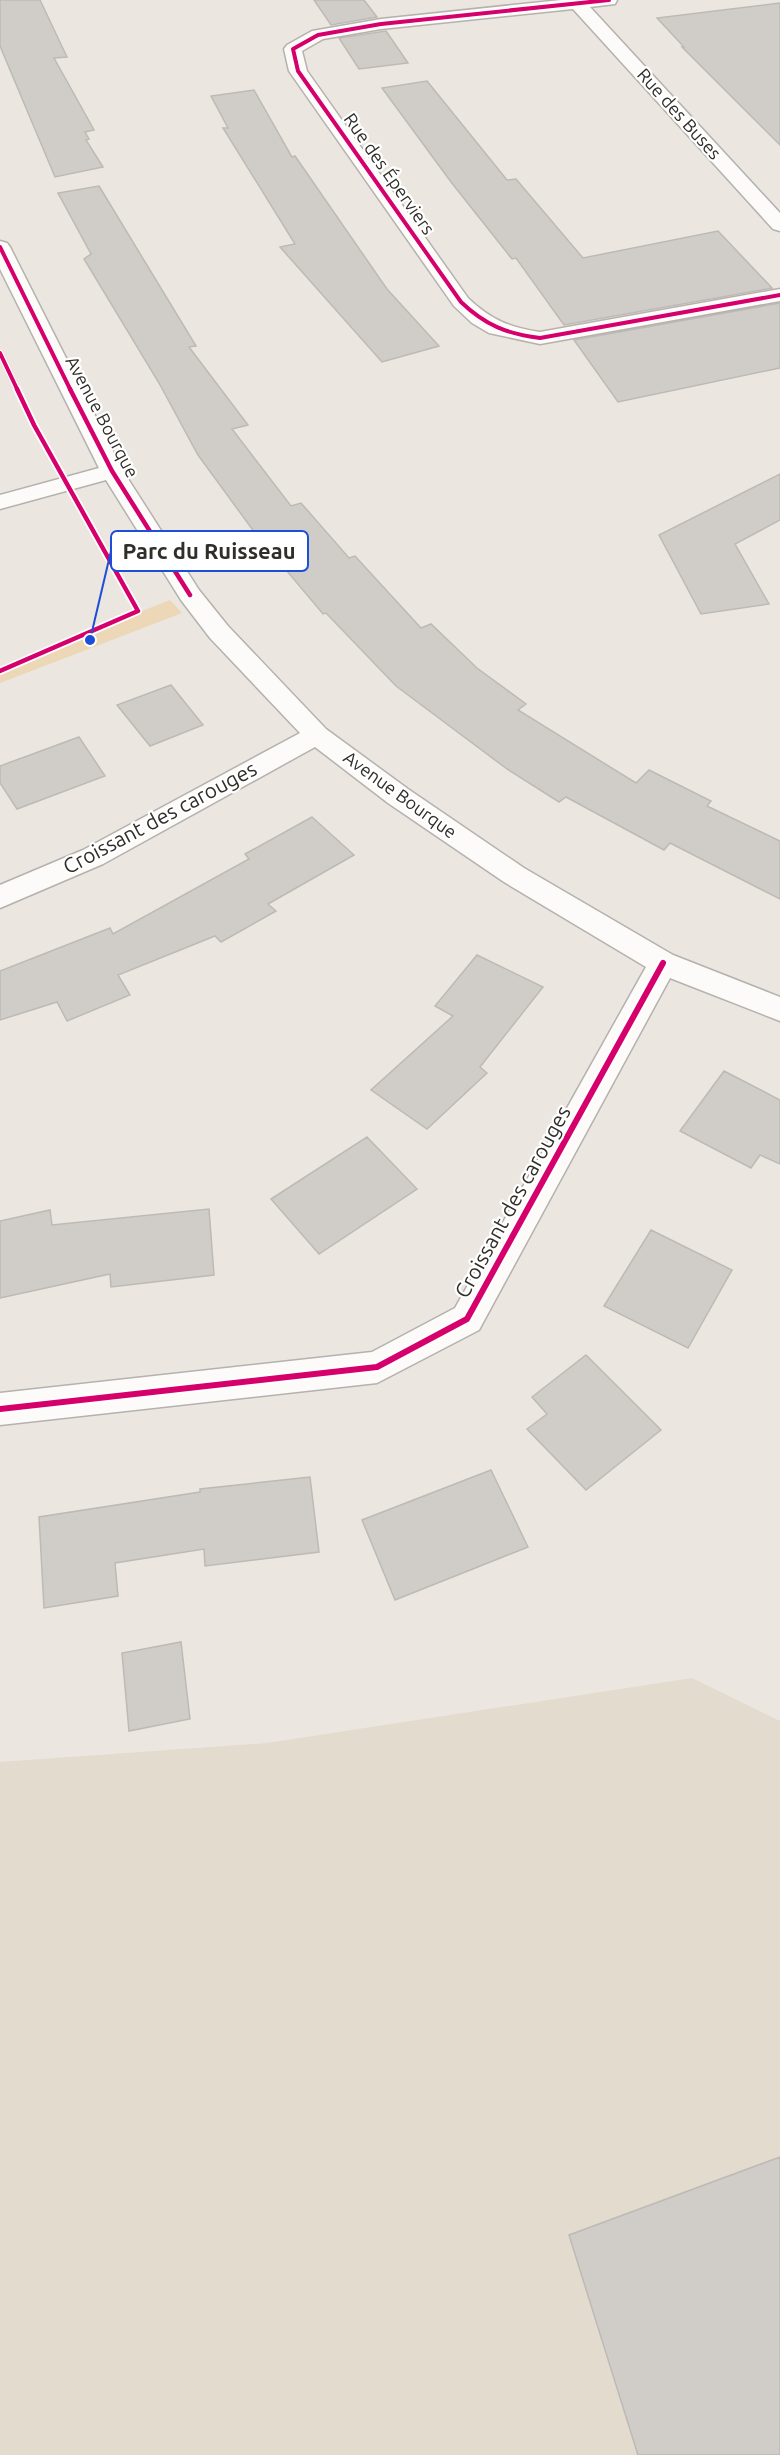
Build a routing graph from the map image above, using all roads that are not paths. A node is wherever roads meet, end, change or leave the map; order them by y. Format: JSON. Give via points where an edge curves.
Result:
{"nodes":[{"id":1,"x":609,"y":0,"type":"edge"},
{"id":2,"x":578,"y":4,"type":"junction"},
{"id":3,"x":780,"y":225,"type":"edge"},
{"id":4,"x":2,"y":257,"type":"edge"},
{"id":5,"x":780,"y":296,"type":"edge"},
{"id":6,"x":112,"y":471,"type":"junction"},
{"id":7,"x":0,"y":502,"type":"edge"},
{"id":8,"x":317,"y":735,"type":"junction"},
{"id":9,"x":0,"y":897,"type":"edge"},
{"id":10,"x":663,"y":963,"type":"junction"},
{"id":11,"x":780,"y":1010,"type":"edge"},
{"id":12,"x":0,"y":1409,"type":"edge"}],
"edges":[{"from":1,"to":2,"type":"street","name":"Rue des Éperviers"},
{"from":2,"to":3,"type":"street","name":"Rue des Buses"},
{"from":2,"to":5,"type":"street","name":"Rue des Éperviers","via":[[381,24],[318,35],[293,49],[298,71],[461,302],[480,321],[512,335],[540,338]]},
{"from":4,"to":6,"type":"street","name":"Avenue Bourque"},
{"from":6,"to":7,"type":"street"},
{"from":6,"to":8,"type":"street","name":"Avenue Bourque","via":[[190,595]]},
{"from":8,"to":9,"type":"street","name":"Croissant des carouges","via":[[93,856]]},
{"from":8,"to":10,"type":"street","name":"Avenue Bourque","via":[[398,796],[514,874]]},
{"from":10,"to":11,"type":"street","name":"Avenue Bourque"},
{"from":10,"to":12,"type":"street","name":"Croissant des carouges","via":[[467,1319],[376,1367]]}]}
